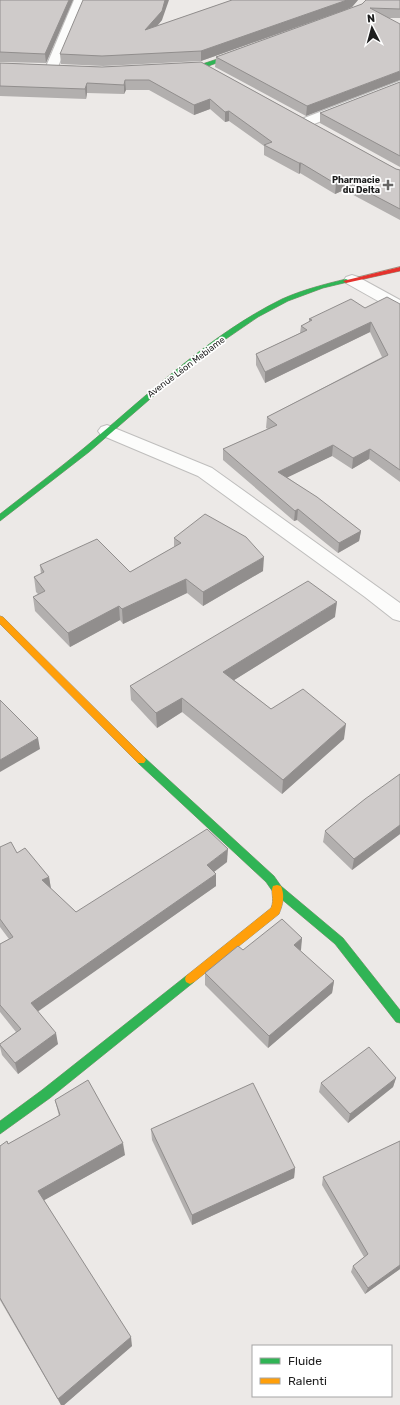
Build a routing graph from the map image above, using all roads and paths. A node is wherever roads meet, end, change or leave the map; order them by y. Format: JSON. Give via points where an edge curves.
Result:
{"nodes":[{"id":1,"x":80,"y":0,"type":"edge"},
{"id":2,"x":254,"y":48,"type":"edge"},
{"id":3,"x":203,"y":66,"type":"junction"},
{"id":4,"x":167,"y":68,"type":"edge"},
{"id":5,"x":51,"y":69,"type":"edge"},
{"id":6,"x":216,"y":73,"type":"edge"},
{"id":7,"x":400,"y":86,"type":"edge"},
{"id":8,"x":290,"y":115,"type":"edge"},
{"id":9,"x":304,"y":123,"type":"junction"},
{"id":10,"x":318,"y":130,"type":"edge"},
{"id":11,"x":400,"y":269,"type":"edge"},
{"id":12,"x":352,"y":280,"type":"junction"},
{"id":13,"x":400,"y":307,"type":"edge"},
{"id":14,"x":107,"y":431,"type":"junction"},
{"id":15,"x":0,"y":518,"type":"edge"},
{"id":16,"x":400,"y":614,"type":"edge"},
{"id":17,"x":0,"y":619,"type":"edge"},
{"id":18,"x":277,"y":889,"type":"junction"},
{"id":19,"x":400,"y":1018,"type":"edge"},
{"id":20,"x":0,"y":1128,"type":"edge"}],
"edges":[{"from":1,"to":5,"type":"street"},
{"from":2,"to":3,"type":"street"},
{"from":3,"to":4,"type":"street"},
{"from":3,"to":6,"type":"street"},
{"from":7,"to":9,"type":"street"},
{"from":8,"to":9,"type":"street"},
{"from":9,"to":10,"type":"street"},
{"from":11,"to":12,"type":"street","name":"Avenue Léon Mebiame"},
{"from":12,"to":13,"type":"street"},
{"from":12,"to":14,"type":"street","name":"Avenue Léon Mebiame","via":[[286,300],[256,316],[202,353]]},
{"from":14,"to":15,"type":"street","name":"Avenue Léon Mebiame"},
{"from":14,"to":16,"type":"street","via":[[205,472]]},
{"from":17,"to":18,"type":"street","via":[[125,745],[270,879]]},
{"from":18,"to":19,"type":"street","via":[[339,942]]},
{"from":18,"to":20,"type":"street","via":[[279,901],[275,911]]}]}
